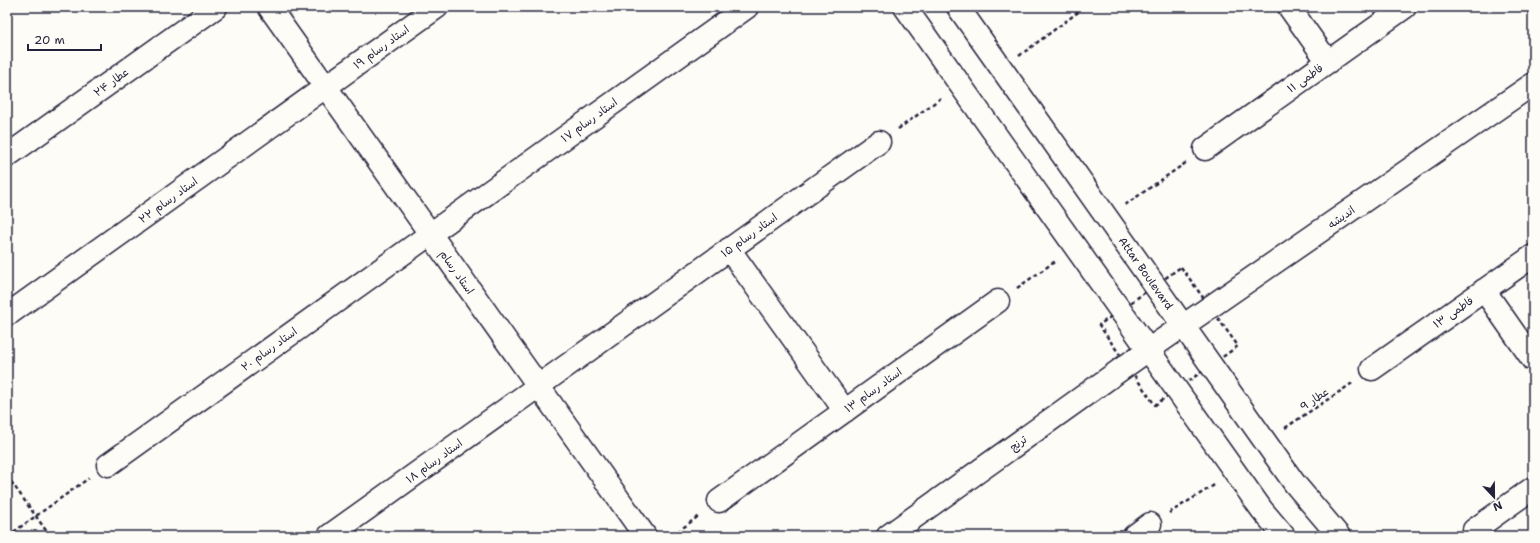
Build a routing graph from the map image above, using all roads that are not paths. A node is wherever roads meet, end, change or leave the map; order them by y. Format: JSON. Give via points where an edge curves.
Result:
{"nodes":[{"id":1,"x":216,"y":7,"type":"edge"},
{"id":2,"x":269,"y":7,"type":"edge"},
{"id":3,"x":437,"y":7,"type":"edge"},
{"id":4,"x":747,"y":7,"type":"edge"},
{"id":5,"x":905,"y":7,"type":"edge"},
{"id":6,"x":958,"y":7,"type":"edge"},
{"id":7,"x":1289,"y":7,"type":"edge"},
{"id":8,"x":1405,"y":7,"type":"edge"},
{"id":9,"x":1328,"y":62,"type":"junction"},
{"id":10,"x":1533,"y":84,"type":"edge"},
{"id":11,"x":326,"y":87,"type":"junction"},
{"id":12,"x":879,"y":142,"type":"road end"},
{"id":13,"x":1205,"y":149,"type":"road end"},
{"id":14,"x":7,"y":156,"type":"edge"},
{"id":15,"x":431,"y":234,"type":"junction"},
{"id":16,"x":729,"y":250,"type":"junction"},
{"id":17,"x":1533,"y":256,"type":"edge"},
{"id":18,"x":1484,"y":290,"type":"junction"},
{"id":19,"x":998,"y":301,"type":"road end"},
{"id":20,"x":10,"y":313,"type":"dead end"},
{"id":21,"x":1183,"y":326,"type":"junction"},
{"id":22,"x":1148,"y":350,"type":"junction"},
{"id":23,"x":1533,"y":360,"type":"edge"},
{"id":24,"x":1372,"y":369,"type":"road end"},
{"id":25,"x":539,"y":386,"type":"junction"},
{"id":26,"x":845,"y":410,"type":"junction"},
{"id":27,"x":108,"y":465,"type":"road end"},
{"id":28,"x":1533,"y":488,"type":"edge"},
{"id":29,"x":719,"y":501,"type":"road end"},
{"id":30,"x":1474,"y":530,"type":"dead end"},
{"id":31,"x":340,"y":533,"type":"edge"},
{"id":32,"x":646,"y":536,"type":"edge"},
{"id":33,"x":888,"y":536,"type":"edge"},
{"id":34,"x":1284,"y":536,"type":"edge"},
{"id":35,"x":1339,"y":536,"type":"edge"}],
"edges":[{"from":1,"to":14,"type":"street","name":"عطار ۲۴"},
{"from":2,"to":11,"type":"street","name":"استاد رسام"},
{"from":3,"to":11,"type":"street","name":"استاد رسام ۱۹"},
{"from":4,"to":15,"type":"street","name":"استاد رسام ۱۷"},
{"from":5,"to":22,"type":"street"},
{"from":6,"to":21,"type":"street","name":"Attar Boulevard"},
{"from":7,"to":9,"type":"street"},
{"from":8,"to":9,"type":"street","name":"فاطمی ۱۱"},
{"from":9,"to":13,"type":"street","name":"فاطمی ۱۱"},
{"from":10,"to":21,"type":"street","name":"اندیشه"},
{"from":11,"to":15,"type":"street","name":"استاد رسام"},
{"from":11,"to":20,"type":"street","name":"استاد رسام ۲۲"},
{"from":12,"to":16,"type":"street","name":"استاد رسام ۱۵"},
{"from":15,"to":25,"type":"street","name":"استاد رسام"},
{"from":15,"to":27,"type":"street","name":"استاد رسام ۲۰"},
{"from":16,"to":25,"type":"street","name":"استاد رسام ۱۵"},
{"from":16,"to":26,"type":"street"},
{"from":17,"to":18,"type":"street","name":"فاطمی ۱۳"},
{"from":18,"to":23,"type":"street"},
{"from":18,"to":24,"type":"street","name":"فاطمی ۱۳"},
{"from":19,"to":26,"type":"street","name":"استاد رسام ۱۳"},
{"from":21,"to":22,"type":"street","name":"اندیشه"},
{"from":21,"to":35,"type":"street","name":"Attar Boulevard","via":[[1295,484]]},
{"from":22,"to":33,"type":"street","name":"ترنج"},
{"from":22,"to":34,"type":"street","via":[[1262,510]]},
{"from":25,"to":31,"type":"street","name":"استاد رسام ۱۸"},
{"from":25,"to":32,"type":"street","name":"استاد رسام"},
{"from":26,"to":29,"type":"street","name":"استاد رسام ۱۳"},
{"from":28,"to":30,"type":"street"}]}
